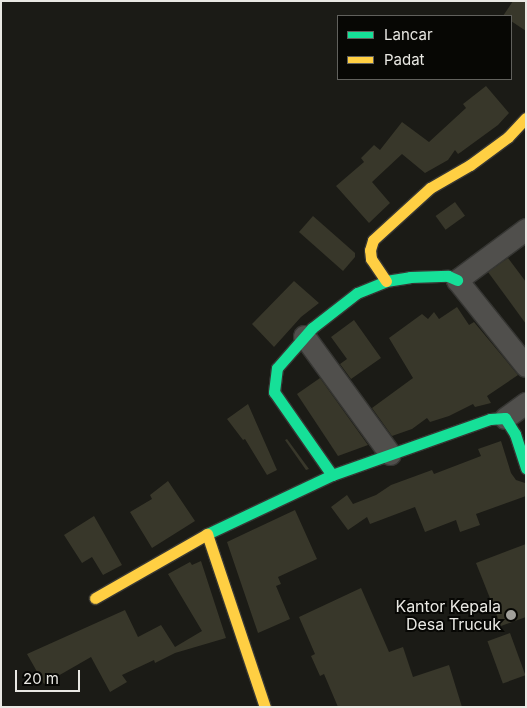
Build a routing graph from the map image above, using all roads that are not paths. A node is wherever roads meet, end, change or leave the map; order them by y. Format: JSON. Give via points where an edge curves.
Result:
{"nodes":[{"id":1,"x":526,"y":118,"type":"edge"},
{"id":2,"x":526,"y":229,"type":"edge"},
{"id":3,"x":457,"y":280,"type":"junction"},
{"id":4,"x":386,"y":281,"type":"junction"},
{"id":5,"x":304,"y":336,"type":"junction"},
{"id":6,"x":526,"y":366,"type":"edge"},
{"id":7,"x":526,"y":403,"type":"edge"},
{"id":8,"x":505,"y":418,"type":"junction"},
{"id":9,"x":390,"y":454,"type":"junction"},
{"id":10,"x":526,"y":468,"type":"edge"},
{"id":11,"x":332,"y":475,"type":"junction"},
{"id":12,"x":207,"y":534,"type":"junction"},
{"id":13,"x":95,"y":598,"type":"dead end"},
{"id":14,"x":265,"y":707,"type":"edge"}],
"edges":[{"from":1,"to":4,"type":"street","via":[[508,137],[470,165],[430,188],[374,240],[371,259]]},
{"from":2,"to":3,"type":"street"},
{"from":3,"to":4,"type":"street","via":[[448,276],[432,276]]},
{"from":3,"to":6,"type":"street"},
{"from":4,"to":5,"type":"street","via":[[357,293]]},
{"from":5,"to":9,"type":"street"},
{"from":5,"to":11,"type":"street","via":[[277,368],[274,392]]},
{"from":7,"to":8,"type":"street"},
{"from":8,"to":9,"type":"street","via":[[475,422]]},
{"from":8,"to":10,"type":"street","via":[[515,434]]},
{"from":9,"to":11,"type":"street"},
{"from":11,"to":12,"type":"street"},
{"from":12,"to":13,"type":"street"},
{"from":12,"to":14,"type":"street"}]}
